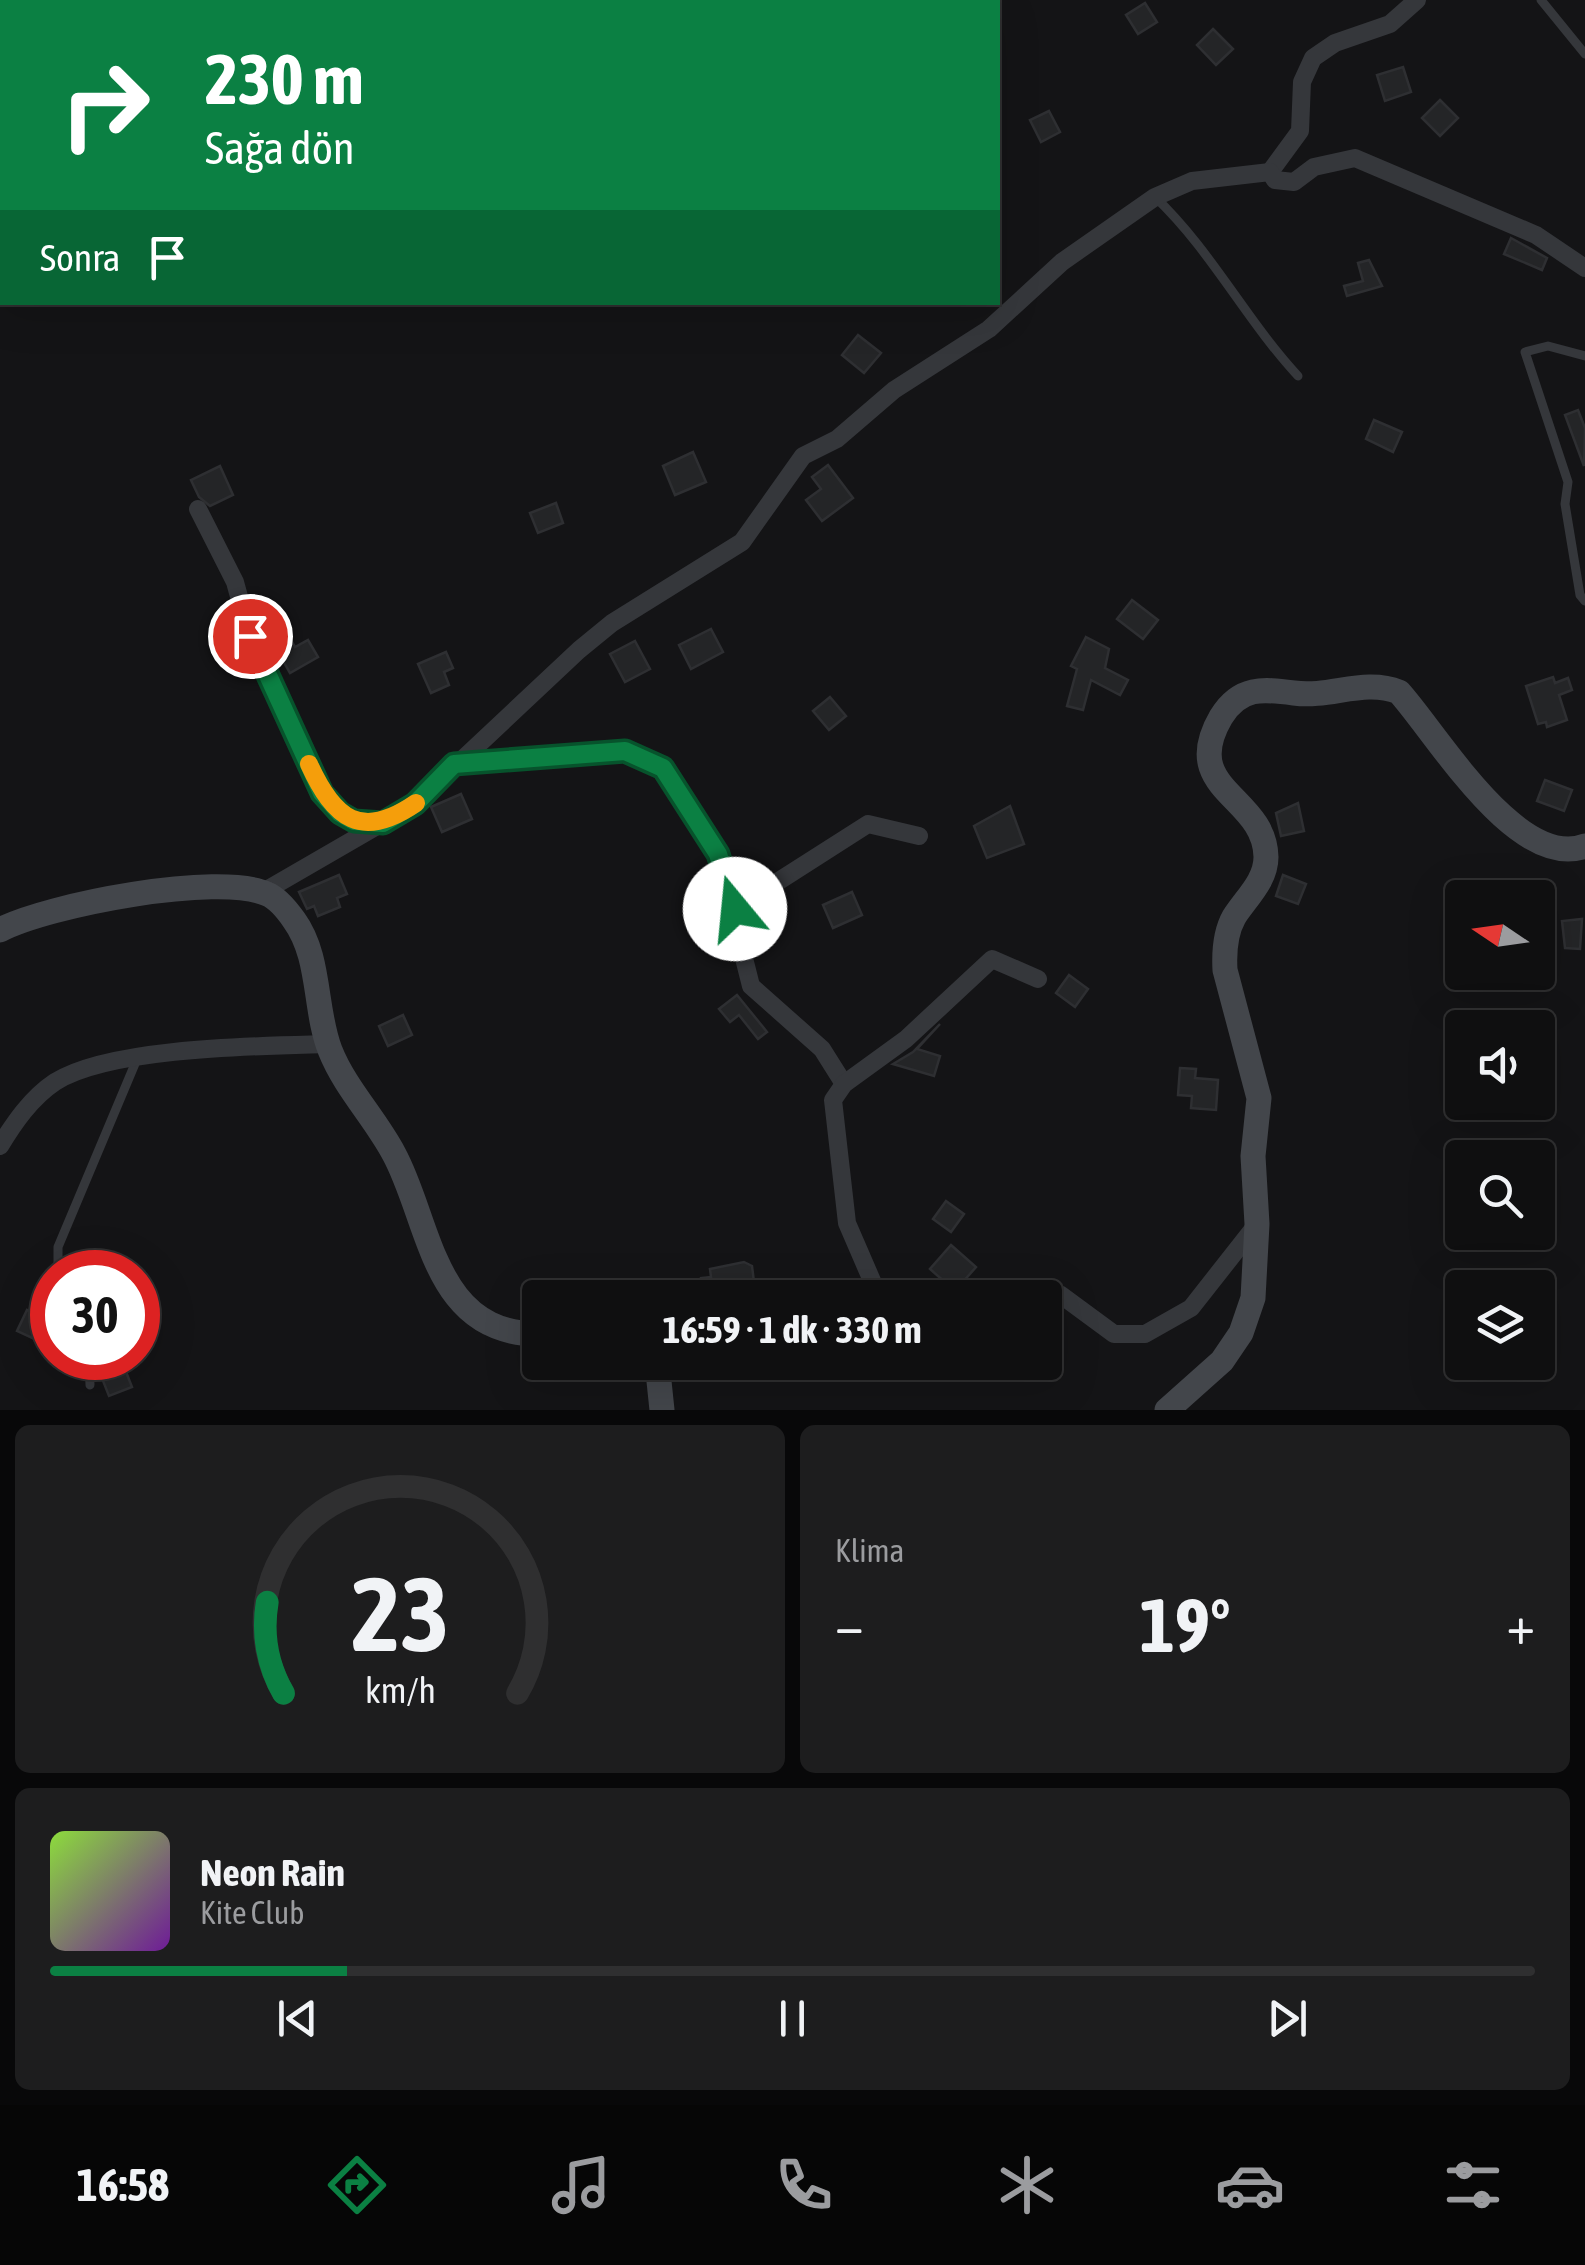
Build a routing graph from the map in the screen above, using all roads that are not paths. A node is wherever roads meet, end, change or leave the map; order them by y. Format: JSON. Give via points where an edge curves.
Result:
{"nodes":[{"id":1,"x":1417,"y":0,"type":"edge"},
{"id":2,"x":1540,"y":0,"type":"edge"},
{"id":3,"x":1585,"y":54,"type":"edge"},
{"id":4,"x":1270,"y":172,"type":"junction"},
{"id":5,"x":1155,"y":197,"type":"junction"},
{"id":6,"x":1585,"y":268,"type":"edge"},
{"id":7,"x":1585,"y":356,"type":"edge"},
{"id":8,"x":1298,"y":376,"type":"dead end"},
{"id":9,"x":198,"y":509,"type":"dead end"},
{"id":10,"x":1585,"y":601,"type":"edge"},
{"id":11,"x":454,"y":764,"type":"junction"},
{"id":12,"x":383,"y":823,"type":"junction"},
{"id":13,"x":920,"y":836,"type":"dead end"},
{"id":14,"x":1585,"y":846,"type":"edge"},
{"id":15,"x":263,"y":892,"type":"junction"},
{"id":16,"x":735,"y":909,"type":"junction"},
{"id":17,"x":0,"y":930,"type":"edge"},
{"id":18,"x":1038,"y":980,"type":"dead end"},
{"id":19,"x":328,"y":1044,"type":"junction"},
{"id":20,"x":138,"y":1056,"type":"junction"},
{"id":21,"x":844,"y":1084,"type":"junction"},
{"id":22,"x":0,"y":1146,"type":"edge"},
{"id":23,"x":1257,"y":1224,"type":"junction"},
{"id":24,"x":58,"y":1250,"type":"edge"},
{"id":25,"x":871,"y":1280,"type":"edge"},
{"id":26,"x":1062,"y":1296,"type":"edge"},
{"id":27,"x":522,"y":1333,"type":"edge"},
{"id":28,"x":90,"y":1380,"type":"edge"},
{"id":29,"x":659,"y":1380,"type":"edge"},
{"id":30,"x":90,"y":1385,"type":"dead end"},
{"id":31,"x":662,"y":1410,"type":"edge"},
{"id":32,"x":1167,"y":1410,"type":"edge"}],
"edges":[{"from":1,"to":4,"type":"street","via":[[1390,24],[1313,58],[1302,82],[1300,131]]},
{"from":2,"to":3,"type":"lane"},
{"from":4,"to":5,"type":"street","via":[[1192,181]]},
{"from":4,"to":6,"type":"street","via":[[1275,180],[1294,182],[1314,168],[1355,158],[1536,235]]},
{"from":5,"to":8,"type":"lane"},
{"from":5,"to":11,"type":"street","via":[[1062,262],[988,330],[804,456],[742,542],[612,623]]},
{"from":7,"to":10,"type":"lane","via":[[1548,346],[1525,352],[1564,466]]},
{"from":9,"to":12,"type":"street","via":[[322,793],[354,821]]},
{"from":11,"to":12,"type":"street","via":[[415,804]]},
{"from":11,"to":16,"type":"street","via":[[625,751],[663,768],[718,854]]},
{"from":12,"to":15,"type":"street"},
{"from":13,"to":16,"type":"street","via":[[868,824]]},
{"from":14,"to":23,"type":"street","via":[[1548,847],[1492,806],[1448,760],[1399,692],[1360,685],[1327,696],[1260,687],[1228,706],[1206,757],[1215,778],[1256,825],[1266,850],[1266,870],[1232,920],[1224,948],[1259,1098],[1252,1156]]},
{"from":15,"to":17,"type":"street","via":[[212,885],[81,904]]},
{"from":15,"to":19,"type":"street","via":[[303,935]]},
{"from":16,"to":21,"type":"street","via":[[751,986],[822,1050]]},
{"from":18,"to":21,"type":"street","via":[[992,959],[906,1040]]},
{"from":19,"to":20,"type":"street"},
{"from":19,"to":27,"type":"street","via":[[396,1155],[447,1282],[489,1322]]},
{"from":20,"to":22,"type":"street","via":[[54,1083],[19,1115]]},
{"from":20,"to":24,"type":"lane"},
{"from":21,"to":25,"type":"street","via":[[833,1100],[847,1224]]},
{"from":23,"to":26,"type":"street","via":[[1190,1308],[1145,1334],[1114,1334]]},
{"from":23,"to":32,"type":"street","via":[[1253,1298],[1241,1333],[1222,1362]]},
{"from":28,"to":30,"type":"lane"},
{"from":29,"to":31,"type":"street"}]}
